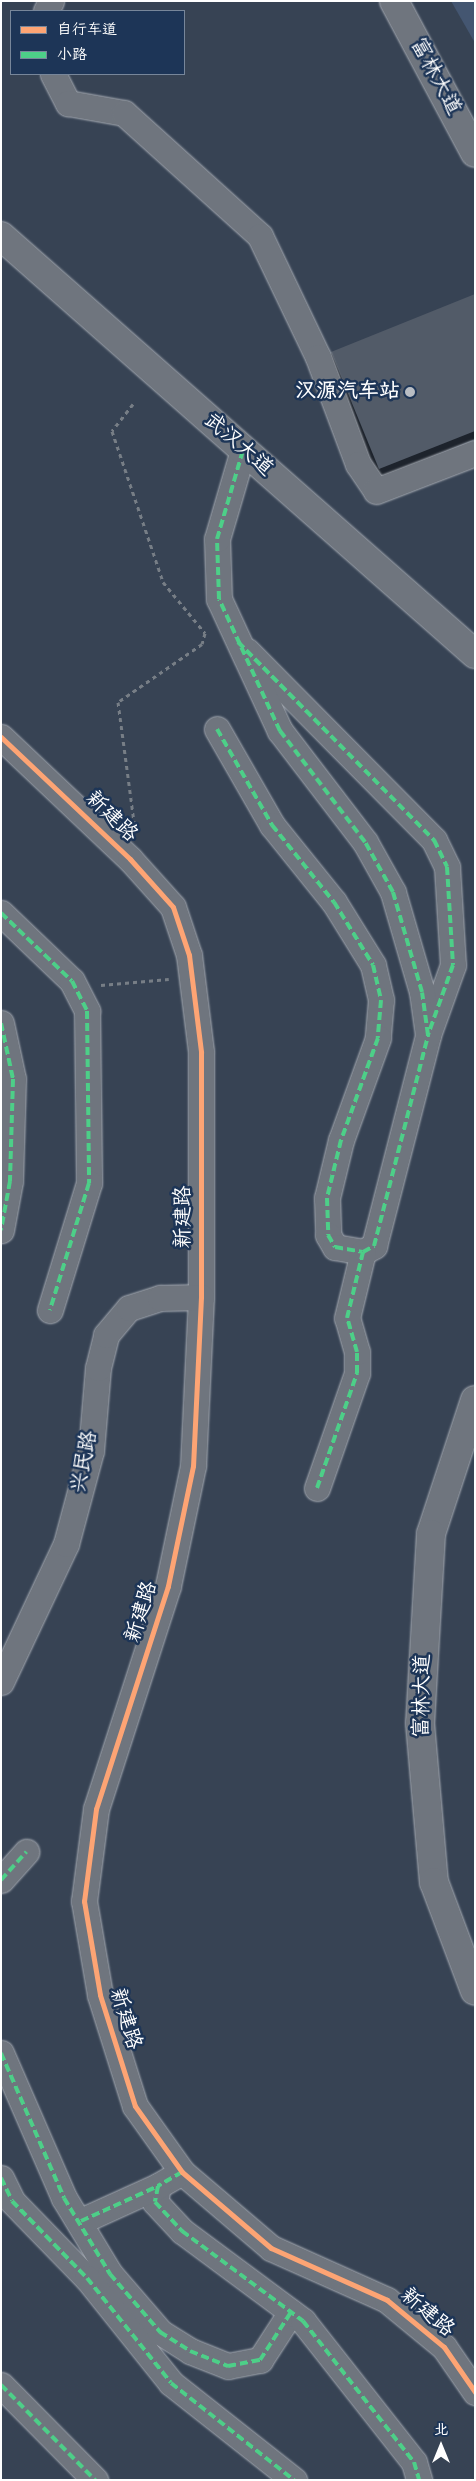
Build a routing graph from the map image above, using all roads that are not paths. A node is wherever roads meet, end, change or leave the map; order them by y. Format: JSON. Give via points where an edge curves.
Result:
{"nodes":[{"id":1,"x":394,"y":1,"type":"edge"},
{"id":2,"x":54,"y":75,"type":"edge"},
{"id":3,"x":475,"y":152,"type":"edge"},
{"id":4,"x":1,"y":236,"type":"edge"},
{"id":5,"x":243,"y":450,"type":"junction"},
{"id":6,"x":475,"y":453,"type":"edge"},
{"id":7,"x":235,"y":638,"type":"junction"},
{"id":8,"x":475,"y":654,"type":"edge"},
{"id":9,"x":217,"y":729,"type":"dead end"},
{"id":10,"x":1,"y":737,"type":"edge"},
{"id":11,"x":1,"y":913,"type":"edge"},
{"id":12,"x":1,"y":1023,"type":"edge"},
{"id":13,"x":428,"y":1035,"type":"junction"},
{"id":14,"x":1,"y":1230,"type":"edge"},
{"id":15,"x":363,"y":1252,"type":"junction"},
{"id":16,"x":201,"y":1297,"type":"junction"},
{"id":17,"x":50,"y":1310,"type":"dead end"},
{"id":18,"x":475,"y":1400,"type":"edge"},
{"id":19,"x":317,"y":1488,"type":"dead end"},
{"id":20,"x":1,"y":1682,"type":"edge"},
{"id":21,"x":26,"y":1852,"type":"dead end"},
{"id":22,"x":1,"y":1880,"type":"edge"},
{"id":23,"x":475,"y":1991,"type":"edge"},
{"id":24,"x":1,"y":2053,"type":"edge"},
{"id":25,"x":182,"y":2172,"type":"junction"},
{"id":26,"x":1,"y":2178,"type":"edge"},
{"id":27,"x":158,"y":2186,"type":"junction"},
{"id":28,"x":81,"y":2221,"type":"junction"},
{"id":29,"x":291,"y":2312,"type":"junction"},
{"id":30,"x":1,"y":2385,"type":"edge"},
{"id":31,"x":475,"y":2392,"type":"edge"},
{"id":32,"x":95,"y":2480,"type":"edge"},
{"id":33,"x":294,"y":2480,"type":"edge"},
{"id":34,"x":419,"y":2480,"type":"edge"}],
"edges":[{"from":1,"to":3,"type":"main road","name":"富林大道"},
{"from":2,"to":6,"type":"street","via":[[68,103],[124,113],[260,236],[318,357],[358,464],[376,491]]},
{"from":4,"to":5,"type":"main road","name":"武汉大道"},
{"from":5,"to":7,"type":"street","via":[[217,538],[219,599]]},
{"from":5,"to":8,"type":"main road","name":"武汉大道"},
{"from":7,"to":13,"type":"street","via":[[280,731],[365,842],[393,892],[422,992]]},
{"from":7,"to":13,"type":"street","via":[[434,840],[451,889],[453,965]]},
{"from":9,"to":15,"type":"street","via":[[272,825],[334,902],[372,965],[382,1000],[378,1038],[341,1140],[327,1198],[328,1235],[335,1247]]},
{"from":10,"to":16,"type":"street","name":"新建路","via":[[130,859],[173,908],[192,976],[201,1052]]},
{"from":11,"to":17,"type":"street","via":[[75,988],[87,1011],[91,1059],[89,1183]]},
{"from":12,"to":14,"type":"street","via":[[13,1078],[10,1181]]},
{"from":13,"to":15,"type":"street","via":[[374,1246]]},
{"from":15,"to":19,"type":"street","via":[[347,1318],[357,1352],[357,1373]]},
{"from":16,"to":20,"type":"street","name":"兴民路","via":[[160,1298],[129,1308],[106,1335],[98,1368],[91,1451],[66,1544]]},
{"from":16,"to":25,"type":"street","name":"新建路","via":[[193,1466],[184,1520],[168,1586],[96,1808],[84,1901],[100,1995],[135,2106]]},
{"from":18,"to":23,"type":"main road","name":"富林大道","via":[[431,1534],[420,1723],[434,1882]]},
{"from":21,"to":22,"type":"street"},
{"from":24,"to":28,"type":"street","via":[[64,2198]]},
{"from":25,"to":27,"type":"street"},
{"from":25,"to":31,"type":"street","name":"新建路","via":[[271,2248],[387,2300],[444,2347]]},
{"from":26,"to":33,"type":"street","via":[[12,2201],[88,2278],[171,2383]]},
{"from":27,"to":28,"type":"street"},
{"from":27,"to":29,"type":"street","via":[[155,2202],[182,2231]]},
{"from":28,"to":29,"type":"street","via":[[110,2274],[160,2332],[190,2351],[228,2366],[260,2360]]},
{"from":29,"to":34,"type":"street","via":[[303,2321],[414,2462]]},
{"from":30,"to":32,"type":"street"}]}
